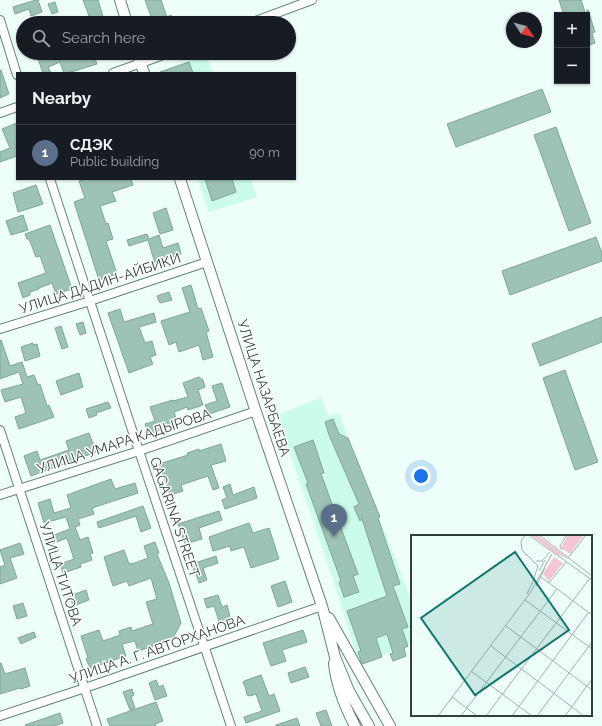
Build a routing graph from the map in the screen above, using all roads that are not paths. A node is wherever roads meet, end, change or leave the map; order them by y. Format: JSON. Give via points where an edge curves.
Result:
{"nodes":[{"id":1,"x":120,"y":0,"type":"edge"},
{"id":2,"x":312,"y":0,"type":"edge"},
{"id":3,"x":125,"y":16,"type":"edge"},
{"id":4,"x":269,"y":16,"type":"edge"},
{"id":5,"x":0,"y":20,"type":"edge"},
{"id":6,"x":156,"y":60,"type":"edge"},
{"id":7,"x":142,"y":68,"type":"edge"},
{"id":8,"x":16,"y":72,"type":"edge"},
{"id":9,"x":119,"y":72,"type":"edge"},
{"id":10,"x":16,"y":107,"type":"edge"},
{"id":11,"x":0,"y":113,"type":"edge"},
{"id":12,"x":50,"y":180,"type":"edge"},
{"id":13,"x":180,"y":180,"type":"edge"},
{"id":14,"x":208,"y":262,"type":"junction"},
{"id":15,"x":90,"y":301,"type":"junction"},
{"id":16,"x":0,"y":329,"type":"edge"},
{"id":17,"x":256,"y":411,"type":"junction"},
{"id":18,"x":0,"y":430,"type":"edge"},
{"id":19,"x":139,"y":451,"type":"junction"},
{"id":20,"x":19,"y":489,"type":"junction"},
{"id":21,"x":0,"y":495,"type":"edge"},
{"id":22,"x":322,"y":606,"type":"junction"},
{"id":23,"x":331,"y":640,"type":"junction"},
{"id":24,"x":205,"y":646,"type":"junction"},
{"id":25,"x":85,"y":688,"type":"junction"},
{"id":26,"x":375,"y":698,"type":"junction"},
{"id":27,"x":0,"y":716,"type":"edge"},
{"id":28,"x":97,"y":726,"type":"edge"},
{"id":29,"x":231,"y":726,"type":"edge"},
{"id":30,"x":355,"y":726,"type":"edge"},
{"id":31,"x":369,"y":726,"type":"edge"},
{"id":32,"x":390,"y":726,"type":"edge"},
{"id":33,"x":395,"y":726,"type":"edge"}],
"edges":[{"from":1,"to":3,"type":"main road"},
{"from":2,"to":4,"type":"street"},
{"from":5,"to":8,"type":"street"},
{"from":6,"to":7,"type":"street"},
{"from":7,"to":9,"type":"street"},
{"from":10,"to":11,"type":"street"},
{"from":12,"to":15,"type":"street","name":"GAGARINA STREET"},
{"from":13,"to":14,"type":"main road","name":"УЛИЦА НАЗАРБАЕВА"},
{"from":14,"to":15,"type":"street","name":"УЛИЦА ДАДИН-АЙБИКИ"},
{"from":14,"to":17,"type":"main road","name":"УЛИЦА НАЗАРБАЕВА"},
{"from":15,"to":16,"type":"street","name":"УЛИЦА ДАДИН-АЙБИКИ"},
{"from":15,"to":19,"type":"street","name":"GAGARINA STREET"},
{"from":17,"to":19,"type":"street","name":"УЛИЦА УМАРА КАДЫРОВА"},
{"from":17,"to":22,"type":"main road","name":"УЛИЦА НАЗАРБАЕВА"},
{"from":18,"to":20,"type":"street","name":"УЛИЦА ТИТОВА"},
{"from":19,"to":20,"type":"street","name":"УЛИЦА УМАРА КАДЫРОВА"},
{"from":19,"to":24,"type":"street","name":"GAGARINA STREET"},
{"from":20,"to":21,"type":"street","name":"УЛИЦА УМАРА КАДЫРОВА"},
{"from":20,"to":25,"type":"street","name":"УЛИЦА ТИТОВА"},
{"from":22,"to":23,"type":"main road"},
{"from":22,"to":24,"type":"street","name":"УЛИЦА А. Г. АВТОРХАНОВА"},
{"from":22,"to":26,"type":"main road"},
{"from":23,"to":30,"type":"main road","via":[[336,679]]},
{"from":23,"to":31,"type":"main road","via":[[349,691]]},
{"from":24,"to":25,"type":"street","name":"УЛИЦА А. Г. АВТОРХАНОВА"},
{"from":24,"to":29,"type":"street","name":"GAGARINA STREET"},
{"from":25,"to":27,"type":"street","name":"УЛИЦА А. Г. АВТОРХАНОВА"},
{"from":25,"to":28,"type":"street","name":"УЛИЦА ТИТОВА"},
{"from":26,"to":32,"type":"main road"},
{"from":26,"to":33,"type":"main road"}]}
